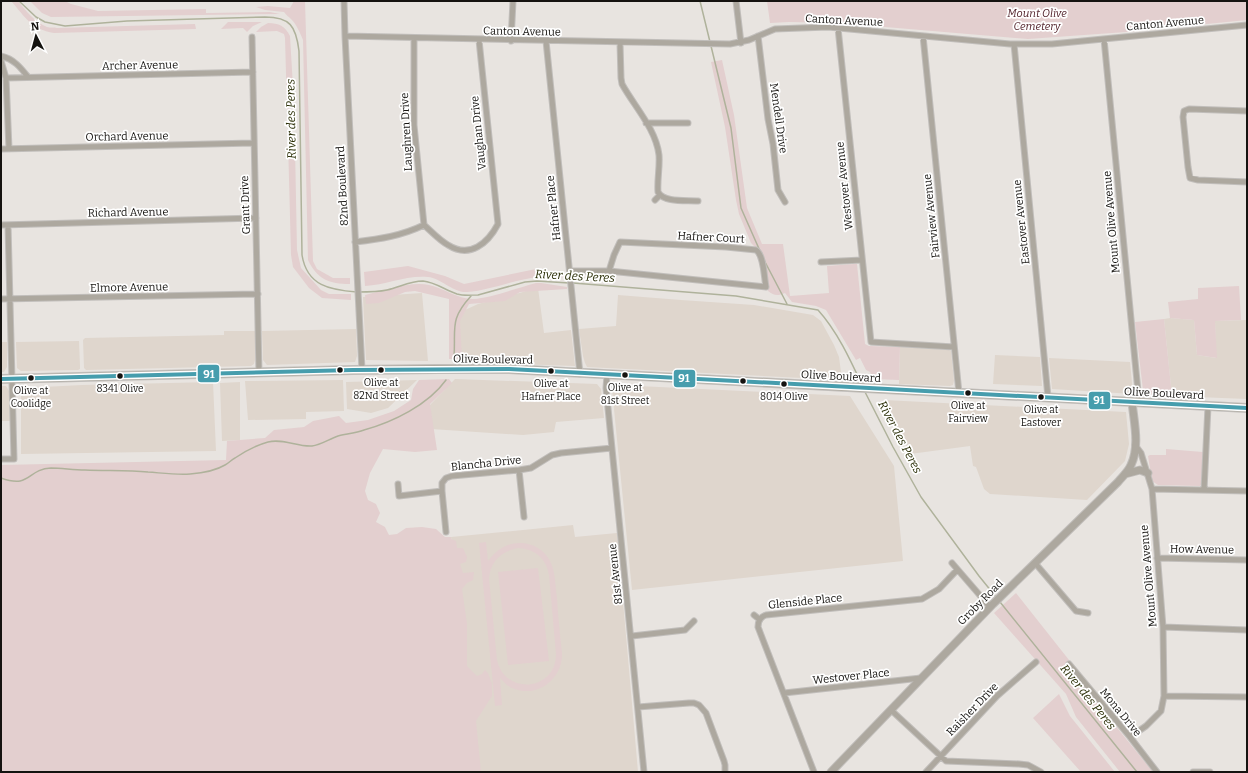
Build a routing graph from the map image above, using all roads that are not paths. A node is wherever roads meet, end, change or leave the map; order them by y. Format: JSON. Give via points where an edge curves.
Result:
{"nodes":[{"id":1,"x":344,"y":1,"type":"edge"},
{"id":2,"x":512,"y":1,"type":"edge"},
{"id":3,"x":736,"y":1,"type":"edge"},
{"id":4,"x":1247,"y":25,"type":"edge"},
{"id":5,"x":838,"y":28,"type":"junction"},
{"id":6,"x":345,"y":36,"type":"junction"},
{"id":7,"x":758,"y":36,"type":"junction"},
{"id":8,"x":923,"y":36,"type":"junction"},
{"id":9,"x":252,"y":37,"type":"dead end"},
{"id":10,"x":414,"y":38,"type":"junction"},
{"id":11,"x":1104,"y":39,"type":"junction"},
{"id":12,"x":479,"y":40,"type":"junction"},
{"id":13,"x":511,"y":41,"type":"junction"},
{"id":14,"x":546,"y":41,"type":"junction"},
{"id":15,"x":620,"y":43,"type":"junction"},
{"id":16,"x":741,"y":43,"type":"junction"},
{"id":17,"x":1014,"y":44,"type":"junction"},
{"id":18,"x":1,"y":56,"type":"edge"},
{"id":19,"x":1,"y":61,"type":"edge"},
{"id":20,"x":253,"y":72,"type":"junction"},
{"id":21,"x":6,"y":78,"type":"junction"},
{"id":22,"x":28,"y":78,"type":"junction"},
{"id":23,"x":1247,"y":111,"type":"edge"},
{"id":24,"x":646,"y":123,"type":"junction"},
{"id":25,"x":688,"y":123,"type":"dead end"},
{"id":26,"x":254,"y":143,"type":"junction"},
{"id":27,"x":1,"y":149,"type":"edge"},
{"id":28,"x":9,"y":149,"type":"junction"},
{"id":29,"x":1247,"y":182,"type":"edge"},
{"id":30,"x":660,"y":195,"type":"junction"},
{"id":31,"x":655,"y":200,"type":"dead end"},
{"id":32,"x":698,"y":201,"type":"dead end"},
{"id":33,"x":785,"y":202,"type":"dead end"},
{"id":34,"x":256,"y":218,"type":"junction"},
{"id":35,"x":1,"y":225,"type":"edge"},
{"id":36,"x":8,"y":225,"type":"junction"},
{"id":37,"x":424,"y":225,"type":"junction"},
{"id":38,"x":355,"y":242,"type":"junction"},
{"id":39,"x":862,"y":260,"type":"junction"},
{"id":40,"x":822,"y":262,"type":"dead end"},
{"id":41,"x":609,"y":271,"type":"junction"},
{"id":42,"x":570,"y":273,"type":"junction"},
{"id":43,"x":258,"y":294,"type":"junction"},
{"id":44,"x":1,"y":299,"type":"edge"},
{"id":45,"x":11,"y":299,"type":"junction"},
{"id":46,"x":954,"y":347,"type":"junction"},
{"id":47,"x":362,"y":370,"type":"junction"},
{"id":48,"x":260,"y":373,"type":"junction"},
{"id":49,"x":580,"y":374,"type":"junction"},
{"id":50,"x":607,"y":375,"type":"junction"},
{"id":51,"x":1,"y":379,"type":"edge"},
{"id":52,"x":13,"y":379,"type":"junction"},
{"id":53,"x":958,"y":393,"type":"junction"},
{"id":54,"x":1048,"y":397,"type":"junction"},
{"id":55,"x":1136,"y":402,"type":"junction"},
{"id":56,"x":1208,"y":406,"type":"junction"},
{"id":57,"x":1247,"y":408,"type":"edge"},
{"id":58,"x":1136,"y":444,"type":"junction"},
{"id":59,"x":612,"y":448,"type":"junction"},
{"id":60,"x":1,"y":459,"type":"edge"},
{"id":61,"x":519,"y":470,"type":"junction"},
{"id":62,"x":1148,"y":473,"type":"junction"},
{"id":63,"x":1125,"y":474,"type":"junction"},
{"id":64,"x":398,"y":484,"type":"dead end"},
{"id":65,"x":1152,"y":489,"type":"junction"},
{"id":66,"x":1204,"y":490,"type":"junction"},
{"id":67,"x":442,"y":491,"type":"junction"},
{"id":68,"x":1247,"y":491,"type":"edge"},
{"id":69,"x":524,"y":517,"type":"dead end"},
{"id":70,"x":446,"y":532,"type":"dead end"},
{"id":71,"x":1157,"y":558,"type":"junction"},
{"id":72,"x":1247,"y":560,"type":"edge"},
{"id":73,"x":952,"y":563,"type":"dead end"},
{"id":74,"x":1035,"y":563,"type":"junction"},
{"id":75,"x":957,"y":570,"type":"junction"},
{"id":76,"x":991,"y":605,"type":"junction"},
{"id":77,"x":1088,"y":613,"type":"dead end"},
{"id":78,"x":754,"y":615,"type":"dead end"},
{"id":79,"x":759,"y":619,"type":"junction"},
{"id":80,"x":694,"y":621,"type":"dead end"},
{"id":81,"x":1163,"y":627,"type":"junction"},
{"id":82,"x":1247,"y":630,"type":"edge"},
{"id":83,"x":632,"y":636,"type":"junction"},
{"id":84,"x":1036,"y":662,"type":"dead end"},
{"id":85,"x":1069,"y":664,"type":"dead end"},
{"id":86,"x":921,"y":678,"type":"junction"},
{"id":87,"x":784,"y":693,"type":"junction"},
{"id":88,"x":1164,"y":696,"type":"junction"},
{"id":89,"x":1247,"y":698,"type":"edge"},
{"id":90,"x":638,"y":707,"type":"junction"},
{"id":91,"x":891,"y":710,"type":"junction"},
{"id":92,"x":1130,"y":737,"type":"junction"},
{"id":93,"x":940,"y":757,"type":"junction"},
{"id":94,"x":644,"y":772,"type":"edge"},
{"id":95,"x":725,"y":772,"type":"edge"},
{"id":96,"x":814,"y":772,"type":"edge"},
{"id":97,"x":832,"y":772,"type":"edge"},
{"id":98,"x":926,"y":772,"type":"edge"},
{"id":99,"x":1041,"y":772,"type":"edge"},
{"id":100,"x":1157,"y":772,"type":"edge"},
{"id":101,"x":1193,"y":772,"type":"edge"},
{"id":102,"x":1210,"y":772,"type":"edge"}],
"edges":[{"from":1,"to":6,"type":"street","name":"82nd Boulevard"},
{"from":2,"to":13,"type":"street"},
{"from":3,"to":16,"type":"street"},
{"from":4,"to":11,"type":"street","name":"Canton Avenue"},
{"from":5,"to":7,"type":"street","name":"Canton Avenue","via":[[775,29]]},
{"from":5,"to":8,"type":"street","name":"Canton Avenue"},
{"from":5,"to":39,"type":"street","name":"Westover Avenue"},
{"from":6,"to":10,"type":"street","name":"Canton Avenue"},
{"from":6,"to":38,"type":"street","name":"82nd Boulevard"},
{"from":7,"to":16,"type":"street","name":"Canton Avenue"},
{"from":7,"to":33,"type":"street","name":"Mendell Drive","via":[[778,190]]},
{"from":8,"to":17,"type":"street","name":"Canton Avenue"},
{"from":8,"to":46,"type":"street","name":"Fairview Avenue"},
{"from":9,"to":20,"type":"street","name":"Grant Drive"},
{"from":10,"to":12,"type":"street","name":"Canton Avenue"},
{"from":10,"to":37,"type":"street","name":"Laughren Drive","via":[[414,125]]},
{"from":11,"to":17,"type":"street","name":"Canton Avenue","via":[[1052,44]]},
{"from":11,"to":55,"type":"street","name":"Mount Olive Avenue"},
{"from":12,"to":13,"type":"street","name":"Canton Avenue"},
{"from":12,"to":37,"type":"street","name":"Vaughan Drive","via":[[498,224],[484,244],[469,250],[451,248]]},
{"from":13,"to":14,"type":"street","name":"Canton Avenue"},
{"from":14,"to":15,"type":"street","name":"Canton Avenue"},
{"from":14,"to":42,"type":"street","name":"Hafner Place"},
{"from":15,"to":16,"type":"street","name":"Canton Avenue"},
{"from":15,"to":24,"type":"street","via":[[622,84]]},
{"from":17,"to":54,"type":"street","name":"Eastover Avenue"},
{"from":18,"to":22,"type":"street","via":[[15,62]]},
{"from":19,"to":21,"type":"street"},
{"from":20,"to":22,"type":"street","name":"Archer Avenue"},
{"from":20,"to":26,"type":"street","name":"Grant Drive"},
{"from":21,"to":22,"type":"street","name":"Archer Avenue"},
{"from":21,"to":28,"type":"street"},
{"from":23,"to":29,"type":"street","via":[[1189,109],[1184,111],[1183,117],[1190,178]]},
{"from":24,"to":25,"type":"street"},
{"from":24,"to":30,"type":"street","via":[[656,143],[657,187]]},
{"from":26,"to":28,"type":"street","name":"Orchard Avenue"},
{"from":26,"to":34,"type":"street","name":"Grant Drive"},
{"from":27,"to":28,"type":"street","name":"Orchard Avenue"},
{"from":30,"to":31,"type":"street"},
{"from":30,"to":32,"type":"street","via":[[668,199]]},
{"from":34,"to":36,"type":"street","name":"Richard Avenue"},
{"from":34,"to":43,"type":"street","name":"Grant Drive"},
{"from":35,"to":36,"type":"street","name":"Richard Avenue"},
{"from":36,"to":45,"type":"street"},
{"from":37,"to":38,"type":"street","via":[[382,239]]},
{"from":38,"to":47,"type":"street","name":"82nd Boulevard"},
{"from":39,"to":40,"type":"street"},
{"from":39,"to":46,"type":"street","name":"Westover Avenue","via":[[871,342]]},
{"from":41,"to":41,"type":"street","name":"Hafner Court","via":[[620,242],[756,250],[762,259],[766,287]]},
{"from":41,"to":42,"type":"street","name":"Hafner Court"},
{"from":42,"to":49,"type":"street","name":"Hafner Place"},
{"from":43,"to":45,"type":"street","name":"Elmore Avenue"},
{"from":43,"to":48,"type":"street","name":"Grant Drive"},
{"from":44,"to":45,"type":"street","name":"Elmore Avenue"},
{"from":45,"to":52,"type":"street"},
{"from":46,"to":53,"type":"street","name":"Fairview Avenue"},
{"from":47,"to":48,"type":"main road","name":"Olive Boulevard"},
{"from":47,"to":49,"type":"main road","name":"Olive Boulevard","via":[[498,369]]},
{"from":48,"to":52,"type":"main road","name":"Olive Boulevard"},
{"from":49,"to":50,"type":"main road","name":"Olive Boulevard"},
{"from":50,"to":53,"type":"main road","name":"Olive Boulevard"},
{"from":50,"to":59,"type":"street","name":"81st Avenue"},
{"from":51,"to":52,"type":"main road","name":"Olive Boulevard"},
{"from":52,"to":60,"type":"street","via":[[14,459]]},
{"from":53,"to":54,"type":"main road","name":"Olive Boulevard"},
{"from":54,"to":55,"type":"main road","name":"Olive Boulevard"},
{"from":55,"to":56,"type":"main road","name":"Olive Boulevard"},
{"from":55,"to":58,"type":"street","name":"Mount Olive Avenue"},
{"from":56,"to":57,"type":"main road","name":"Olive Boulevard"},
{"from":56,"to":66,"type":"street"},
{"from":58,"to":62,"type":"street","name":"Mount Olive Avenue"},
{"from":58,"to":63,"type":"street","name":"Groby Road","via":[[1131,464]]},
{"from":59,"to":61,"type":"street","name":"Blancha Drive","via":[[552,455],[531,468]]},
{"from":59,"to":83,"type":"street","name":"81st Avenue"},
{"from":61,"to":67,"type":"street","name":"Blancha Drive","via":[[452,476],[442,482]]},
{"from":61,"to":69,"type":"street"},
{"from":62,"to":63,"type":"street","via":[[1140,470]]},
{"from":62,"to":65,"type":"street","name":"Mount Olive Avenue"},
{"from":63,"to":74,"type":"street","name":"Groby Road"},
{"from":64,"to":67,"type":"street","via":[[400,496]]},
{"from":65,"to":66,"type":"street"},
{"from":65,"to":71,"type":"street","name":"Mount Olive Avenue"},
{"from":66,"to":68,"type":"street"},
{"from":67,"to":70,"type":"street"},
{"from":71,"to":72,"type":"street","name":"How Avenue"},
{"from":71,"to":81,"type":"street","name":"Mount Olive Avenue"},
{"from":73,"to":75,"type":"street"},
{"from":74,"to":76,"type":"street","name":"Groby Road"},
{"from":74,"to":77,"type":"street","via":[[1076,611]]},
{"from":75,"to":76,"type":"street"},
{"from":75,"to":79,"type":"street","name":"Glenside Place","via":[[939,589],[922,599],[766,615]]},
{"from":76,"to":86,"type":"street","name":"Groby Road"},
{"from":78,"to":79,"type":"street"},
{"from":79,"to":87,"type":"street","name":"Glenside Place","via":[[758,627]]},
{"from":80,"to":83,"type":"street","via":[[685,630]]},
{"from":81,"to":82,"type":"street"},
{"from":81,"to":88,"type":"street","name":"Mount Olive Avenue"},
{"from":83,"to":90,"type":"street","name":"81st Avenue"},
{"from":84,"to":93,"type":"street","name":"Raisher Drive","via":[[997,696]]},
{"from":85,"to":92,"type":"street","name":"Mona Drive"},
{"from":86,"to":87,"type":"street","name":"Westover Place"},
{"from":86,"to":91,"type":"street","name":"Groby Road"},
{"from":87,"to":96,"type":"street","name":"Glenside Place"},
{"from":88,"to":89,"type":"street"},
{"from":88,"to":92,"type":"street","name":"Mount Olive Avenue","via":[[1161,712]]},
{"from":90,"to":94,"type":"street","name":"81st Avenue"},
{"from":90,"to":95,"type":"street","via":[[689,703],[699,705],[706,713],[716,738],[726,765]]},
{"from":91,"to":93,"type":"street"},
{"from":91,"to":97,"type":"street","name":"Groby Road"},
{"from":92,"to":100,"type":"street","name":"Mona Drive"},
{"from":93,"to":98,"type":"street","name":"Raisher Drive"},
{"from":93,"to":99,"type":"street","via":[[946,761],[1028,765]]},
{"from":101,"to":102,"type":"street"}]}
